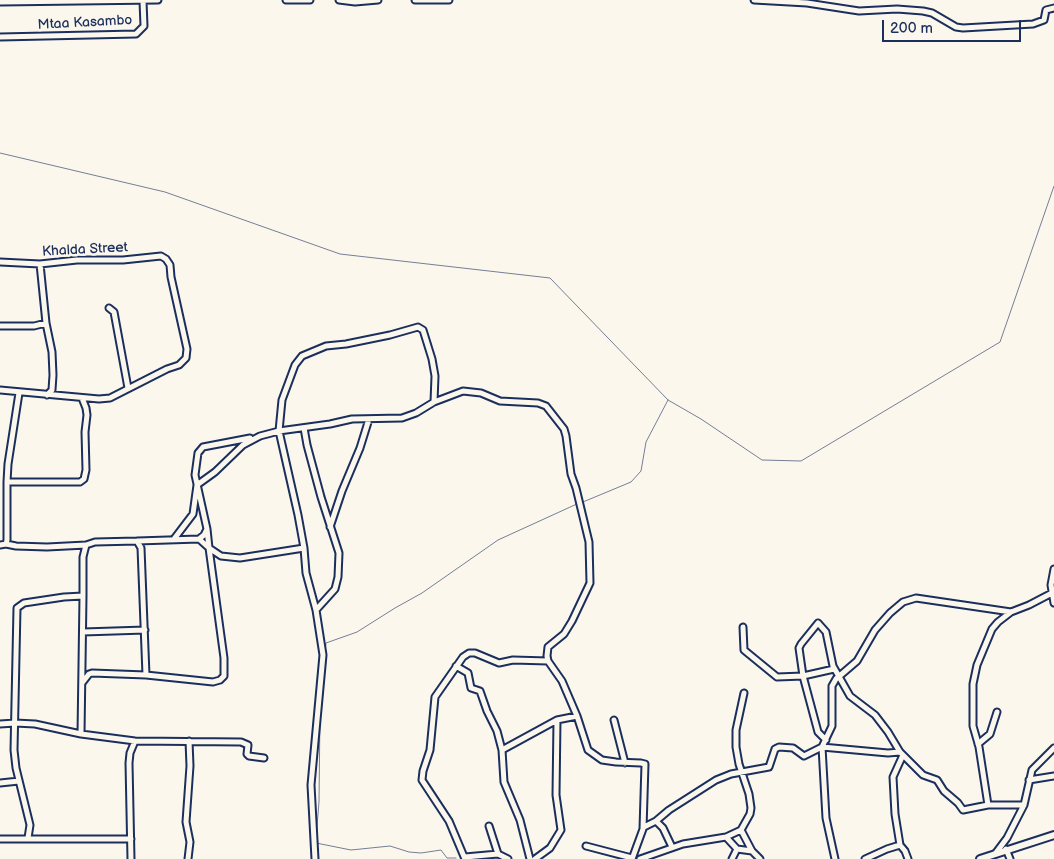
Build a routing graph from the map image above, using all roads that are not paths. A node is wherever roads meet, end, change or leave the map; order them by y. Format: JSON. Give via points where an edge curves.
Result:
{"nodes":[{"id":1,"x":158,"y":0,"type":"edge"},
{"id":2,"x":286,"y":0,"type":"edge"},
{"id":3,"x":310,"y":0,"type":"edge"},
{"id":4,"x":339,"y":0,"type":"edge"},
{"id":5,"x":378,"y":0,"type":"edge"},
{"id":6,"x":415,"y":0,"type":"edge"},
{"id":7,"x":449,"y":0,"type":"edge"},
{"id":8,"x":754,"y":0,"type":"edge"},
{"id":9,"x":144,"y":1,"type":"edge"},
{"id":10,"x":0,"y":2,"type":"edge"},
{"id":11,"x":1054,"y":8,"type":"edge"},
{"id":12,"x":0,"y":37,"type":"edge"},
{"id":13,"x":0,"y":262,"type":"edge"},
{"id":14,"x":40,"y":264,"type":"junction"},
{"id":15,"x":108,"y":308,"type":"dead end"},
{"id":16,"x":46,"y":323,"type":"junction"},
{"id":17,"x":0,"y":326,"type":"edge"},
{"id":18,"x":128,"y":388,"type":"junction"},
{"id":19,"x":0,"y":390,"type":"edge"},
{"id":20,"x":20,"y":393,"type":"junction"},
{"id":21,"x":47,"y":395,"type":"junction"},
{"id":22,"x":82,"y":398,"type":"junction"},
{"id":23,"x":434,"y":402,"type":"junction"},
{"id":24,"x":369,"y":419,"type":"junction"},
{"id":25,"x":304,"y":428,"type":"junction"},
{"id":26,"x":279,"y":430,"type":"junction"},
{"id":27,"x":260,"y":436,"type":"junction"},
{"id":28,"x":6,"y":482,"type":"junction"},
{"id":29,"x":197,"y":485,"type":"junction"},
{"id":30,"x":330,"y":527,"type":"junction"},
{"id":31,"x":207,"y":530,"type":"junction"},
{"id":32,"x":174,"y":539,"type":"junction"},
{"id":33,"x":198,"y":539,"type":"junction"},
{"id":34,"x":138,"y":541,"type":"junction"},
{"id":35,"x":3,"y":544,"type":"edge"},
{"id":36,"x":86,"y":545,"type":"junction"},
{"id":37,"x":209,"y":548,"type":"junction"},
{"id":38,"x":304,"y":548,"type":"junction"},
{"id":39,"x":1054,"y":569,"type":"edge"},
{"id":40,"x":1052,"y":593,"type":"junction"},
{"id":41,"x":83,"y":596,"type":"junction"},
{"id":42,"x":1054,"y":603,"type":"edge"},
{"id":43,"x":316,"y":610,"type":"junction"},
{"id":44,"x":1012,"y":612,"type":"junction"},
{"id":45,"x":743,"y":627,"type":"dead end"},
{"id":46,"x":145,"y":630,"type":"junction"},
{"id":47,"x":82,"y":632,"type":"junction"},
{"id":48,"x":548,"y":661,"type":"junction"},
{"id":49,"x":456,"y":666,"type":"junction"},
{"id":50,"x":834,"y":669,"type":"junction"},
{"id":51,"x":146,"y":675,"type":"junction"},
{"id":52,"x":803,"y":676,"type":"junction"},
{"id":53,"x":838,"y":677,"type":"junction"},
{"id":54,"x":82,"y":683,"type":"junction"},
{"id":55,"x":744,"y":693,"type":"dead end"},
{"id":56,"x":998,"y":712,"type":"dead end"},
{"id":57,"x":577,"y":716,"type":"junction"},
{"id":58,"x":557,"y":720,"type":"junction"},
{"id":59,"x":614,"y":720,"type":"dead end"},
{"id":60,"x":16,"y":723,"type":"junction"},
{"id":61,"x":0,"y":724,"type":"edge"},
{"id":62,"x":81,"y":734,"type":"junction"},
{"id":63,"x":826,"y":740,"type":"junction"},
{"id":64,"x":135,"y":741,"type":"junction"},
{"id":65,"x":189,"y":741,"type":"junction"},
{"id":66,"x":978,"y":744,"type":"junction"},
{"id":67,"x":822,"y":748,"type":"junction"},
{"id":68,"x":1054,"y":748,"type":"edge"},
{"id":69,"x":502,"y":750,"type":"junction"},
{"id":70,"x":901,"y":753,"type":"junction"},
{"id":71,"x":264,"y":758,"type":"dead end"},
{"id":72,"x":625,"y":763,"type":"junction"},
{"id":73,"x":741,"y":772,"type":"junction"},
{"id":74,"x":1054,"y":776,"type":"edge"},
{"id":75,"x":1029,"y":780,"type":"junction"},
{"id":76,"x":19,"y":781,"type":"junction"},
{"id":77,"x":0,"y":783,"type":"edge"},
{"id":78,"x":988,"y":805,"type":"junction"},
{"id":79,"x":1024,"y":805,"type":"junction"},
{"id":80,"x":656,"y":821,"type":"junction"},
{"id":81,"x":489,"y":826,"type":"dead end"},
{"id":82,"x":644,"y":827,"type":"junction"},
{"id":83,"x":741,"y":830,"type":"junction"},
{"id":84,"x":1054,"y":835,"type":"edge"},
{"id":85,"x":28,"y":838,"type":"junction"},
{"id":86,"x":726,"y":838,"type":"junction"},
{"id":87,"x":0,"y":839,"type":"edge"},
{"id":88,"x":131,"y":839,"type":"junction"},
{"id":89,"x":900,"y":845,"type":"junction"},
{"id":90,"x":586,"y":846,"type":"dead end"},
{"id":91,"x":672,"y":847,"type":"junction"},
{"id":92,"x":737,"y":849,"type":"junction"},
{"id":93,"x":1006,"y":849,"type":"junction"},
{"id":94,"x":752,"y":851,"type":"junction"},
{"id":95,"x":498,"y":854,"type":"junction"},
{"id":96,"x":995,"y":854,"type":"junction"},
{"id":97,"x":465,"y":858,"type":"edge"},
{"id":98,"x":131,"y":859,"type":"edge"},
{"id":99,"x":188,"y":859,"type":"edge"},
{"id":100,"x":316,"y":859,"type":"edge"},
{"id":101,"x":508,"y":859,"type":"edge"},
{"id":102,"x":530,"y":859,"type":"edge"},
{"id":103,"x":536,"y":859,"type":"edge"},
{"id":104,"x":632,"y":859,"type":"edge"},
{"id":105,"x":640,"y":859,"type":"edge"},
{"id":106,"x":732,"y":859,"type":"edge"},
{"id":107,"x":760,"y":859,"type":"edge"},
{"id":108,"x":835,"y":859,"type":"edge"},
{"id":109,"x":865,"y":859,"type":"edge"},
{"id":110,"x":908,"y":859,"type":"edge"},
{"id":111,"x":980,"y":859,"type":"edge"},
{"id":112,"x":1010,"y":859,"type":"edge"}],
"edges":[{"from":1,"to":9,"type":"street"},
{"from":2,"to":3,"type":"street"},
{"from":4,"to":5,"type":"street"},
{"from":6,"to":7,"type":"street"},
{"from":8,"to":11,"type":"street","via":[[807,3],[859,11],[923,11],[963,28],[1033,24],[1044,20],[1046,10]]},
{"from":9,"to":10,"type":"street"},
{"from":9,"to":12,"type":"street","name":"Mtaa Kasambo","via":[[144,26],[136,34]]},
{"from":13,"to":14,"type":"street","name":"Khalda Street"},
{"from":14,"to":16,"type":"street"},
{"from":14,"to":18,"type":"street","name":"Khalda Street","via":[[156,256],[169,262],[187,345],[186,358],[179,365]]},
{"from":15,"to":18,"type":"street","via":[[114,312]]},
{"from":16,"to":17,"type":"street"},
{"from":16,"to":21,"type":"street","via":[[53,375],[52,390]]},
{"from":18,"to":22,"type":"street","via":[[110,398]]},
{"from":19,"to":20,"type":"street"},
{"from":20,"to":21,"type":"street"},
{"from":20,"to":28,"type":"street"},
{"from":21,"to":22,"type":"street"},
{"from":22,"to":28,"type":"street","via":[[86,408],[84,480]]},
{"from":23,"to":24,"type":"street","via":[[416,414],[402,418]]},
{"from":23,"to":26,"type":"street","via":[[432,359],[423,330],[416,327],[390,336],[326,346],[302,356],[295,365],[282,400]]},
{"from":23,"to":48,"type":"street","via":[[470,391],[500,401],[538,402],[550,409],[564,429],[571,474],[588,542],[590,583],[566,631],[548,647]]},
{"from":24,"to":25,"type":"street"},
{"from":24,"to":30,"type":"street"},
{"from":25,"to":26,"type":"street"},
{"from":25,"to":30,"type":"street"},
{"from":26,"to":27,"type":"street"},
{"from":26,"to":38,"type":"street"},
{"from":27,"to":29,"type":"street","via":[[243,445]]},
{"from":27,"to":29,"type":"street","via":[[203,447],[197,456]]},
{"from":28,"to":35,"type":"street","via":[[7,540]]},
{"from":29,"to":31,"type":"street"},
{"from":29,"to":32,"type":"street","via":[[193,514]]},
{"from":30,"to":43,"type":"street","via":[[339,553],[338,577],[335,589]]},
{"from":31,"to":33,"type":"street"},
{"from":31,"to":37,"type":"street"},
{"from":32,"to":33,"type":"street"},
{"from":32,"to":34,"type":"street"},
{"from":33,"to":37,"type":"street"},
{"from":34,"to":36,"type":"street"},
{"from":34,"to":46,"type":"street"},
{"from":35,"to":36,"type":"street"},
{"from":36,"to":41,"type":"street"},
{"from":37,"to":38,"type":"street","via":[[219,555],[236,558]]},
{"from":37,"to":51,"type":"street","via":[[224,676],[213,682]]},
{"from":38,"to":43,"type":"street","via":[[306,573]]},
{"from":39,"to":40,"type":"street"},
{"from":40,"to":42,"type":"street"},
{"from":40,"to":44,"type":"street"},
{"from":41,"to":47,"type":"street"},
{"from":41,"to":60,"type":"street","via":[[24,603],[17,608]]},
{"from":43,"to":100,"type":"street","via":[[323,655],[311,785]]},
{"from":44,"to":53,"type":"street","via":[[919,597],[907,600],[890,613],[875,630],[857,660]]},
{"from":44,"to":66,"type":"street","via":[[992,629],[977,665],[973,726]]},
{"from":45,"to":52,"type":"street","via":[[744,650],[777,677]]},
{"from":46,"to":47,"type":"street"},
{"from":46,"to":51,"type":"street"},
{"from":47,"to":54,"type":"street"},
{"from":48,"to":49,"type":"street","via":[[499,663],[471,653]]},
{"from":48,"to":57,"type":"street","via":[[558,674]]},
{"from":49,"to":69,"type":"street","via":[[468,674],[471,688],[480,691]]},
{"from":49,"to":97,"type":"street","via":[[435,697],[430,750],[422,780],[449,821]]},
{"from":50,"to":52,"type":"street"},
{"from":50,"to":52,"type":"street","via":[[827,634],[818,623],[799,646]]},
{"from":50,"to":53,"type":"street"},
{"from":51,"to":54,"type":"street","via":[[92,673]]},
{"from":52,"to":63,"type":"street","via":[[818,732]]},
{"from":53,"to":63,"type":"street","via":[[832,686],[832,726]]},
{"from":53,"to":70,"type":"street","via":[[853,700],[875,715]]},
{"from":54,"to":62,"type":"street"},
{"from":55,"to":73,"type":"street","via":[[736,730]]},
{"from":56,"to":66,"type":"street","via":[[990,734]]},
{"from":57,"to":58,"type":"street"},
{"from":57,"to":72,"type":"street","via":[[590,752],[602,760]]},
{"from":58,"to":69,"type":"street"},
{"from":58,"to":103,"type":"street","via":[[556,795],[560,830],[550,848]]},
{"from":59,"to":72,"type":"street"},
{"from":60,"to":61,"type":"street"},
{"from":60,"to":62,"type":"street"},
{"from":60,"to":76,"type":"street","via":[[14,750]]},
{"from":62,"to":64,"type":"street"},
{"from":63,"to":67,"type":"street"},
{"from":64,"to":65,"type":"street"},
{"from":64,"to":88,"type":"street","via":[[129,763]]},
{"from":65,"to":71,"type":"street","via":[[244,742],[248,745],[249,756]]},
{"from":65,"to":99,"type":"street"},
{"from":66,"to":78,"type":"street"},
{"from":67,"to":70,"type":"street"},
{"from":67,"to":73,"type":"street","via":[[804,756],[793,748],[779,747],[775,749],[769,767]]},
{"from":67,"to":108,"type":"street","via":[[826,818]]},
{"from":68,"to":75,"type":"street","via":[[1034,766]]},
{"from":69,"to":102,"type":"street","via":[[504,782],[520,820]]},
{"from":70,"to":78,"type":"street","via":[[923,776],[937,780],[963,810]]},
{"from":70,"to":89,"type":"street","via":[[893,777]]},
{"from":72,"to":82,"type":"street","via":[[645,764]]},
{"from":73,"to":80,"type":"street","via":[[716,780]]},
{"from":73,"to":83,"type":"street","via":[[752,808]]},
{"from":74,"to":75,"type":"street"},
{"from":75,"to":79,"type":"street"},
{"from":76,"to":77,"type":"street"},
{"from":76,"to":85,"type":"street","via":[[30,825]]},
{"from":78,"to":79,"type":"street"},
{"from":79,"to":96,"type":"street"},
{"from":80,"to":82,"type":"street"},
{"from":80,"to":91,"type":"street"},
{"from":81,"to":95,"type":"street"},
{"from":82,"to":104,"type":"street"},
{"from":83,"to":86,"type":"street"},
{"from":83,"to":94,"type":"street"},
{"from":84,"to":93,"type":"main road"},
{"from":85,"to":87,"type":"street"},
{"from":85,"to":88,"type":"street"},
{"from":86,"to":91,"type":"street"},
{"from":86,"to":92,"type":"street"},
{"from":88,"to":98,"type":"street"},
{"from":89,"to":109,"type":"street"},
{"from":89,"to":110,"type":"street"},
{"from":90,"to":104,"type":"street"},
{"from":91,"to":105,"type":"street"},
{"from":92,"to":94,"type":"street"},
{"from":92,"to":106,"type":"street"},
{"from":93,"to":96,"type":"main road"},
{"from":93,"to":112,"type":"street"},
{"from":94,"to":107,"type":"street"},
{"from":95,"to":97,"type":"street"},
{"from":95,"to":101,"type":"street"},
{"from":96,"to":111,"type":"main road"}]}
